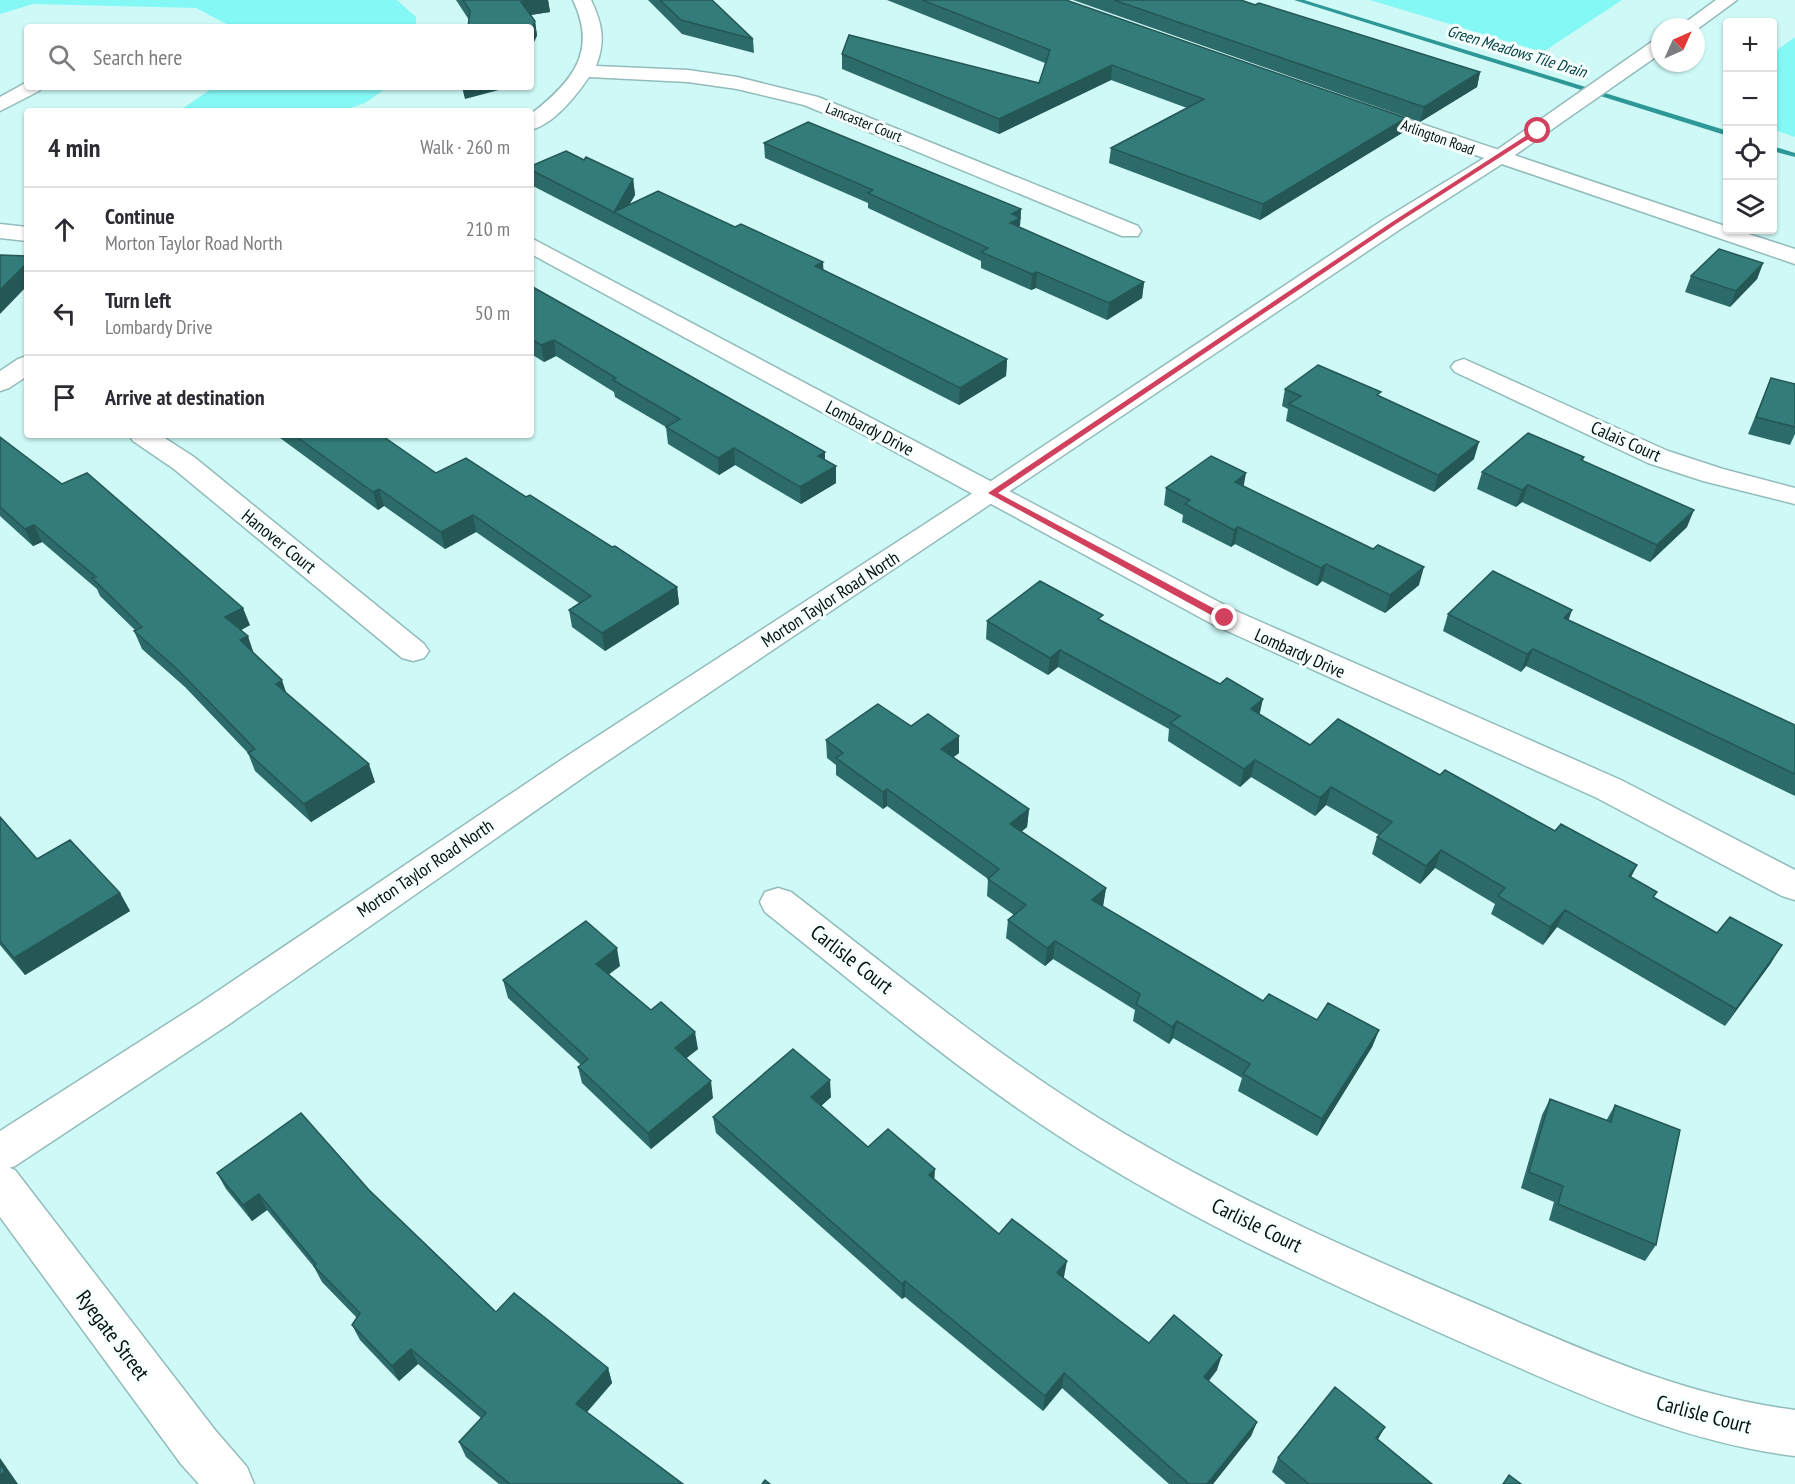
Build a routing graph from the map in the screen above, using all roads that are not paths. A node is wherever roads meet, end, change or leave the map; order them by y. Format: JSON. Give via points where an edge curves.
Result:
{"nodes":[{"id":1,"x":582,"y":0,"type":"edge"},
{"id":2,"x":1728,"y":0,"type":"edge"},
{"id":3,"x":1701,"y":18,"type":"edge"},
{"id":4,"x":1651,"y":51,"type":"edge"},
{"id":5,"x":584,"y":71,"type":"junction"},
{"id":6,"x":27,"y":90,"type":"edge"},
{"id":7,"x":1339,"y":102,"type":"edge"},
{"id":8,"x":0,"y":105,"type":"edge"},
{"id":9,"x":534,"y":122,"type":"edge"},
{"id":10,"x":1498,"y":158,"type":"junction"},
{"id":11,"x":0,"y":231,"type":"edge"},
{"id":12,"x":1130,"y":231,"type":"dead end"},
{"id":13,"x":24,"y":234,"type":"edge"},
{"id":14,"x":534,"y":247,"type":"edge"},
{"id":15,"x":1795,"y":257,"type":"edge"},
{"id":16,"x":1464,"y":367,"type":"dead end"},
{"id":17,"x":146,"y":438,"type":"edge"},
{"id":18,"x":992,"y":493,"type":"junction"},
{"id":19,"x":1795,"y":496,"type":"edge"},
{"id":20,"x":413,"y":651,"type":"dead end"},
{"id":21,"x":1795,"y":886,"type":"edge"},
{"id":22,"x":778,"y":902,"type":"dead end"},
{"id":23,"x":0,"y":1153,"type":"edge"},
{"id":24,"x":0,"y":1183,"type":"edge"},
{"id":25,"x":1795,"y":1433,"type":"edge"},
{"id":26,"x":230,"y":1484,"type":"edge"}],
"edges":[{"from":1,"to":5,"type":"street","via":[[595,34]]},
{"from":2,"to":3,"type":"street"},
{"from":4,"to":10,"type":"street","name":"Morton Taylor Road North"},
{"from":5,"to":9,"type":"street","via":[[563,98]]},
{"from":5,"to":12,"type":"street","name":"Lancaster Court","via":[[688,76],[811,101]]},
{"from":6,"to":8,"type":"street"},
{"from":7,"to":10,"type":"street","name":"Arlington Road"},
{"from":10,"to":15,"type":"street","name":"Arlington Road"},
{"from":10,"to":18,"type":"street","name":"Morton Taylor Road North","via":[[1394,223]]},
{"from":11,"to":13,"type":"street"},
{"from":14,"to":18,"type":"street","name":"Lombardy Drive"},
{"from":16,"to":19,"type":"street","name":"Calais Court","via":[[1658,457]]},
{"from":17,"to":20,"type":"street","name":"Hanover Court","via":[[184,463]]},
{"from":18,"to":21,"type":"street","name":"Lombardy Drive","via":[[1225,618],[1609,789]]},
{"from":18,"to":23,"type":"street","name":"Morton Taylor Road North","via":[[579,764],[214,1014]]},
{"from":22,"to":25,"type":"street","name":"Carlisle Court","via":[[1005,1079],[1109,1146],[1206,1200],[1386,1287],[1611,1385],[1669,1407],[1767,1431]]},
{"from":24,"to":26,"type":"street","name":"Ryegate Street","via":[[191,1438]]}]}
